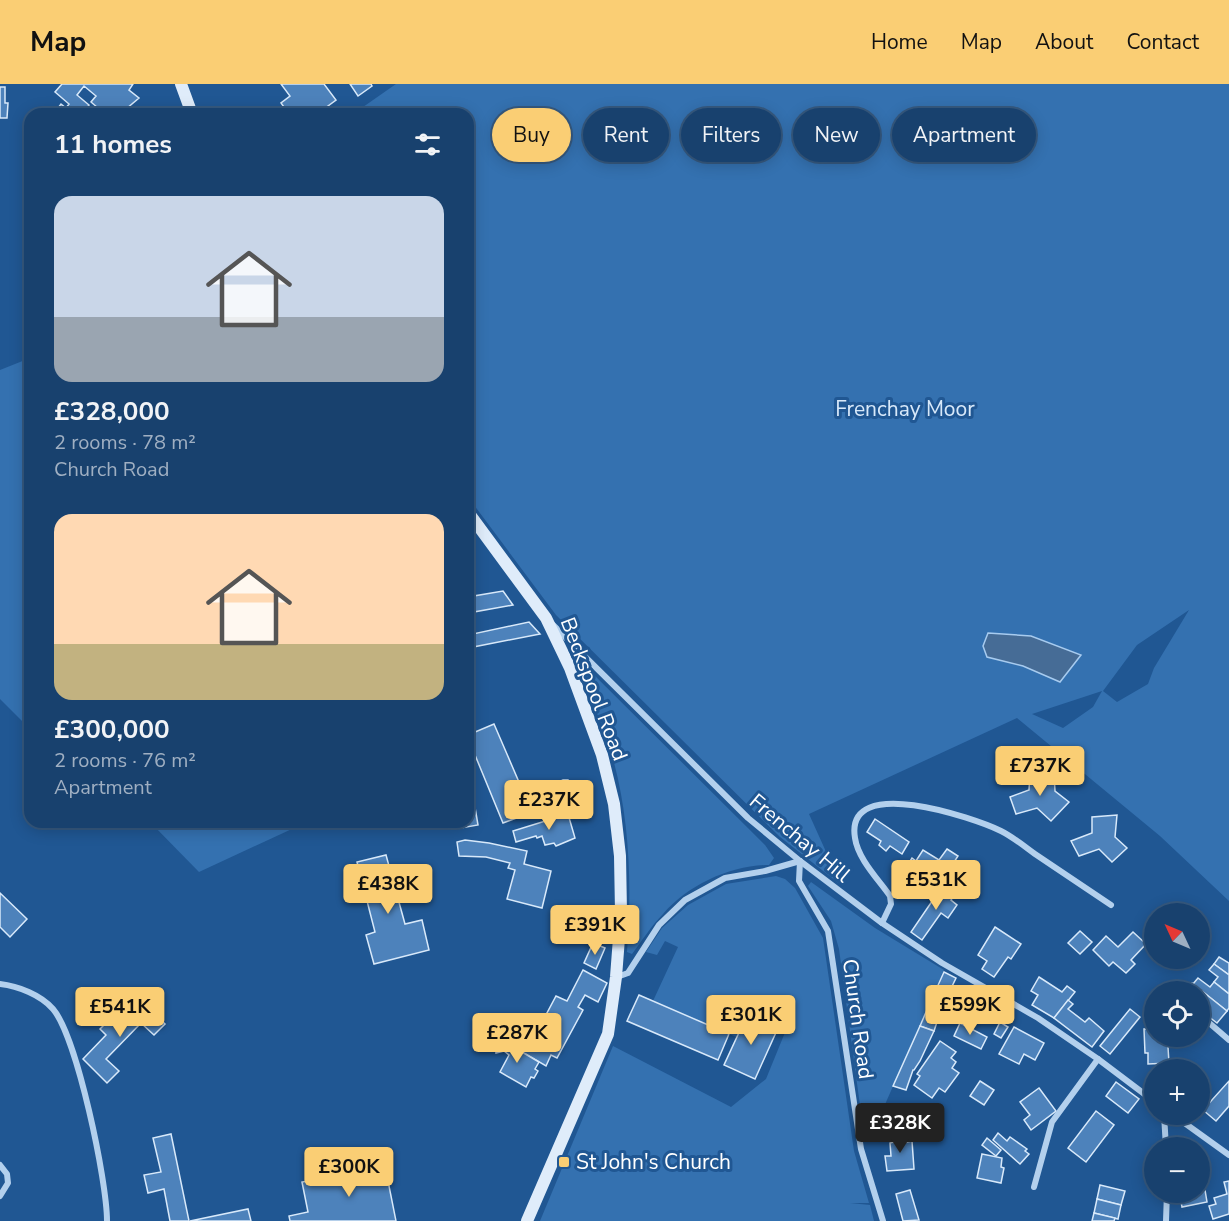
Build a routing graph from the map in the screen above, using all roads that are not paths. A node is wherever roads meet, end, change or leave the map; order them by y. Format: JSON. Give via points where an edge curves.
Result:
{"nodes":[{"id":1,"x":181,"y":84,"type":"edge"},
{"id":2,"x":190,"y":108,"type":"edge"},
{"id":3,"x":474,"y":520,"type":"edge"},
{"id":4,"x":546,"y":618,"type":"junction"},
{"id":5,"x":800,"y":861,"type":"junction"},
{"id":6,"x":1111,"y":905,"type":"dead end"},
{"id":7,"x":882,"y":923,"type":"junction"},
{"id":8,"x":616,"y":977,"type":"junction"},
{"id":9,"x":0,"y":984,"type":"edge"},
{"id":10,"x":1210,"y":1024,"type":"edge"},
{"id":11,"x":1229,"y":1040,"type":"edge"},
{"id":12,"x":1098,"y":1059,"type":"junction"},
{"id":13,"x":1144,"y":1094,"type":"edge"},
{"id":14,"x":1187,"y":1125,"type":"edge"},
{"id":15,"x":1229,"y":1155,"type":"edge"},
{"id":16,"x":0,"y":1165,"type":"edge"},
{"id":17,"x":1034,"y":1187,"type":"dead end"},
{"id":18,"x":0,"y":1196,"type":"edge"},
{"id":19,"x":1167,"y":1203,"type":"edge"},
{"id":20,"x":107,"y":1221,"type":"edge"},
{"id":21,"x":527,"y":1221,"type":"edge"},
{"id":22,"x":883,"y":1221,"type":"edge"},
{"id":23,"x":1166,"y":1221,"type":"edge"}],
"edges":[{"from":1,"to":2,"type":"street"},
{"from":3,"to":4,"type":"street","name":"Beckspool Road"},
{"from":4,"to":5,"type":"street","name":"Frenchay Hill","via":[[748,818]]},
{"from":4,"to":8,"type":"street","name":"Beckspool Road","via":[[599,745],[614,804],[621,912]]},
{"from":5,"to":7,"type":"street","name":"Frenchay Hill"},
{"from":5,"to":8,"type":"street","via":[[725,878],[685,900],[659,925],[628,973]]},
{"from":5,"to":22,"type":"street","name":"Church Road","via":[[799,881],[828,931],[861,1149]]},
{"from":6,"to":7,"type":"street","via":[[1003,832],[928,808],[874,805],[862,812],[855,824],[855,839],[861,856],[890,896],[891,904]]},
{"from":7,"to":12,"type":"street","name":"Frenchay Hill"},
{"from":8,"to":21,"type":"street","name":"Beckspool Road","via":[[608,1034]]},
{"from":9,"to":20,"type":"street","via":[[19,988],[45,1002],[65,1030],[101,1169]]},
{"from":10,"to":11,"type":"street"},
{"from":12,"to":13,"type":"street","name":"Frenchay Hill"},
{"from":12,"to":17,"type":"street","via":[[1052,1122]]},
{"from":14,"to":15,"type":"street"},
{"from":16,"to":18,"type":"street","via":[[8,1183]]},
{"from":19,"to":23,"type":"street"}]}
